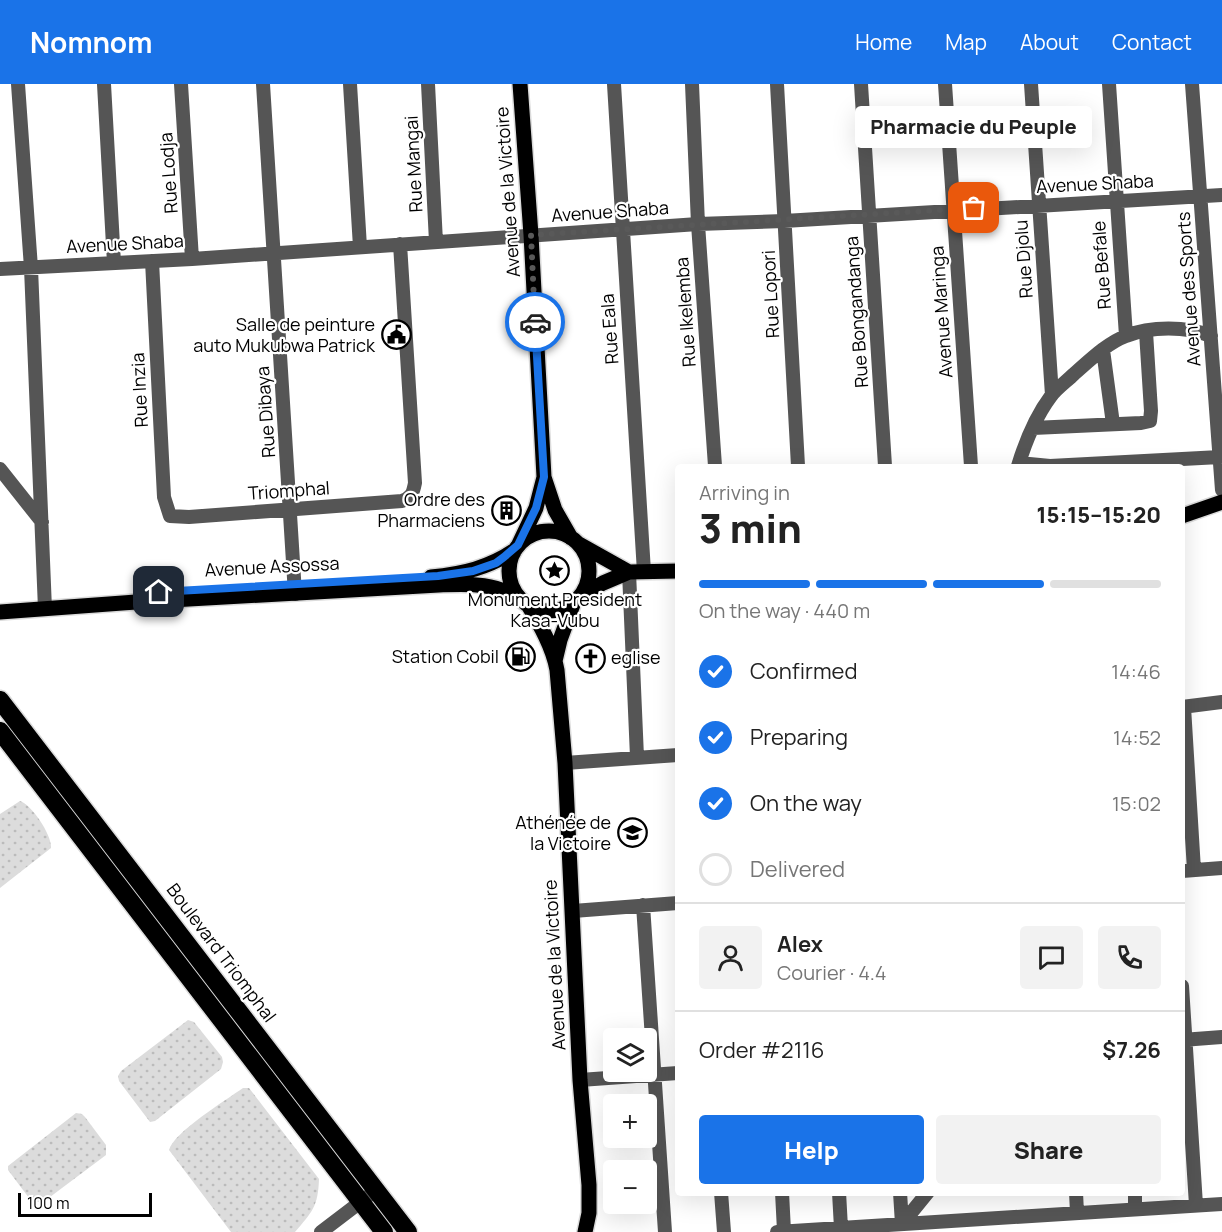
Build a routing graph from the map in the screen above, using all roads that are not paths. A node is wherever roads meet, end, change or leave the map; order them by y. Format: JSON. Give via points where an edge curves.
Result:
{"nodes":[{"id":1,"x":18,"y":84,"type":"edge"},
{"id":2,"x":104,"y":84,"type":"edge"},
{"id":3,"x":181,"y":84,"type":"edge"},
{"id":4,"x":264,"y":84,"type":"edge"},
{"id":5,"x":350,"y":84,"type":"edge"},
{"id":6,"x":428,"y":84,"type":"edge"},
{"id":7,"x":520,"y":84,"type":"edge"},
{"id":8,"x":614,"y":84,"type":"edge"},
{"id":9,"x":692,"y":84,"type":"edge"},
{"id":10,"x":777,"y":84,"type":"edge"},
{"id":11,"x":861,"y":84,"type":"edge"},
{"id":12,"x":945,"y":84,"type":"edge"},
{"id":13,"x":1031,"y":84,"type":"edge"},
{"id":14,"x":1108,"y":84,"type":"edge"},
{"id":15,"x":1192,"y":84,"type":"edge"},
{"id":16,"x":1222,"y":195,"type":"edge"},
{"id":17,"x":1200,"y":196,"type":"junction"},
{"id":18,"x":1115,"y":201,"type":"junction"},
{"id":19,"x":1038,"y":205,"type":"junction"},
{"id":20,"x":953,"y":210,"type":"junction"},
{"id":21,"x":868,"y":215,"type":"junction"},
{"id":22,"x":784,"y":221,"type":"junction"},
{"id":23,"x":698,"y":224,"type":"junction"},
{"id":24,"x":622,"y":229,"type":"junction"},
{"id":25,"x":531,"y":235,"type":"junction"},
{"id":26,"x":436,"y":242,"type":"junction"},
{"id":27,"x":400,"y":244,"type":"junction"},
{"id":28,"x":360,"y":247,"type":"junction"},
{"id":29,"x":274,"y":253,"type":"junction"},
{"id":30,"x":192,"y":259,"type":"junction"},
{"id":31,"x":152,"y":261,"type":"junction"},
{"id":32,"x":114,"y":263,"type":"junction"},
{"id":33,"x":31,"y":268,"type":"junction"},
{"id":34,"x":0,"y":269,"type":"edge"},
{"id":35,"x":1216,"y":318,"type":"edge"},
{"id":36,"x":1146,"y":332,"type":"junction"},
{"id":37,"x":1126,"y":336,"type":"junction"},
{"id":38,"x":1211,"y":336,"type":"junction"},
{"id":39,"x":1103,"y":351,"type":"junction"},
{"id":40,"x":1052,"y":395,"type":"junction"},
{"id":41,"x":1113,"y":424,"type":"junction"},
{"id":42,"x":1033,"y":428,"type":"junction"},
{"id":43,"x":1220,"y":456,"type":"junction"},
{"id":44,"x":715,"y":464,"type":"edge"},
{"id":45,"x":798,"y":464,"type":"edge"},
{"id":46,"x":885,"y":464,"type":"edge"},
{"id":47,"x":971,"y":464,"type":"edge"},
{"id":48,"x":1018,"y":464,"type":"edge"},
{"id":49,"x":1084,"y":464,"type":"edge"},
{"id":50,"x":0,"y":470,"type":"edge"},
{"id":51,"x":544,"y":477,"type":"junction"},
{"id":52,"x":1222,"y":490,"type":"edge"},
{"id":53,"x":1222,"y":502,"type":"edge"},
{"id":54,"x":290,"y":509,"type":"junction"},
{"id":55,"x":1185,"y":515,"type":"edge"},
{"id":56,"x":170,"y":516,"type":"joint"},
{"id":57,"x":42,"y":522,"type":"junction"},
{"id":58,"x":573,"y":539,"type":"junction"},
{"id":59,"x":517,"y":547,"type":"junction"},
{"id":60,"x":675,"y":571,"type":"edge"},
{"id":61,"x":636,"y":572,"type":"junction"},
{"id":62,"x":438,"y":580,"type":"junction"},
{"id":63,"x":294,"y":590,"type":"junction"},
{"id":64,"x":577,"y":599,"type":"junction"},
{"id":65,"x":525,"y":603,"type":"junction"},
{"id":66,"x":0,"y":604,"type":"edge"},
{"id":67,"x":45,"y":604,"type":"junction"},
{"id":68,"x":0,"y":612,"type":"edge"},
{"id":69,"x":555,"y":661,"type":"junction"},
{"id":70,"x":0,"y":700,"type":"edge"},
{"id":71,"x":1222,"y":702,"type":"edge"},
{"id":72,"x":1185,"y":707,"type":"edge"},
{"id":73,"x":0,"y":730,"type":"edge"},
{"id":74,"x":675,"y":755,"type":"edge"},
{"id":75,"x":636,"y":757,"type":"junction"},
{"id":76,"x":565,"y":763,"type":"junction"},
{"id":77,"x":1185,"y":773,"type":"edge"},
{"id":78,"x":1222,"y":868,"type":"edge"},
{"id":79,"x":1188,"y":871,"type":"edge"},
{"id":80,"x":675,"y":903,"type":"edge"},
{"id":81,"x":643,"y":906,"type":"junction"},
{"id":82,"x":573,"y":911,"type":"junction"},
{"id":83,"x":651,"y":1028,"type":"edge"},
{"id":84,"x":1222,"y":1037,"type":"edge"},
{"id":85,"x":1185,"y":1040,"type":"edge"},
{"id":86,"x":1185,"y":1054,"type":"edge"},
{"id":87,"x":675,"y":1073,"type":"edge"},
{"id":88,"x":657,"y":1074,"type":"edge"},
{"id":89,"x":603,"y":1078,"type":"edge"},
{"id":90,"x":580,"y":1080,"type":"junction"},
{"id":91,"x":655,"y":1082,"type":"edge"},
{"id":92,"x":375,"y":1190,"type":"junction"},
{"id":93,"x":721,"y":1196,"type":"edge"},
{"id":94,"x":782,"y":1196,"type":"edge"},
{"id":95,"x":839,"y":1196,"type":"edge"},
{"id":96,"x":900,"y":1196,"type":"edge"},
{"id":97,"x":925,"y":1196,"type":"edge"},
{"id":98,"x":1076,"y":1196,"type":"edge"},
{"id":99,"x":1135,"y":1196,"type":"edge"},
{"id":100,"x":361,"y":1202,"type":"junction"},
{"id":101,"x":1222,"y":1204,"type":"edge"},
{"id":102,"x":1196,"y":1205,"type":"junction"},
{"id":103,"x":1136,"y":1209,"type":"junction"},
{"id":104,"x":1077,"y":1213,"type":"junction"},
{"id":105,"x":902,"y":1224,"type":"junction"},
{"id":106,"x":841,"y":1228,"type":"junction"},
{"id":107,"x":321,"y":1232,"type":"edge"},
{"id":108,"x":384,"y":1232,"type":"edge"},
{"id":109,"x":408,"y":1232,"type":"edge"},
{"id":110,"x":585,"y":1232,"type":"edge"},
{"id":111,"x":665,"y":1232,"type":"edge"},
{"id":112,"x":724,"y":1232,"type":"edge"},
{"id":113,"x":777,"y":1232,"type":"edge"},
{"id":114,"x":784,"y":1232,"type":"edge"}],
"edges":[{"from":1,"to":33,"type":"street"},
{"from":2,"to":32,"type":"street"},
{"from":3,"to":30,"type":"street","name":"Rue Lodja"},
{"from":4,"to":29,"type":"street","name":"Rue Dibaya"},
{"from":5,"to":28,"type":"street"},
{"from":6,"to":26,"type":"street","name":"Rue Mangai"},
{"from":7,"to":25,"type":"main road","name":"Avenue de la Victoire"},
{"from":8,"to":24,"type":"street","name":"Rue Eala"},
{"from":9,"to":23,"type":"street","name":"Rue Ikelemba"},
{"from":10,"to":22,"type":"street","name":"Rue Lopori"},
{"from":11,"to":21,"type":"street","name":"Rue Bongandanga"},
{"from":12,"to":20,"type":"street","name":"Avenue Maringa"},
{"from":13,"to":19,"type":"street","name":"Rue Djolu"},
{"from":14,"to":18,"type":"street","name":"Rue Befale"},
{"from":15,"to":17,"type":"street","name":"Avenue des Sports"},
{"from":16,"to":17,"type":"street","name":"Avenue Shaba"},
{"from":17,"to":18,"type":"street","name":"Avenue Shaba"},
{"from":17,"to":35,"type":"street","name":"Avenue des Sports"},
{"from":18,"to":19,"type":"street","name":"Avenue Shaba"},
{"from":18,"to":37,"type":"street","name":"Rue Befale"},
{"from":19,"to":20,"type":"street","name":"Avenue Shaba"},
{"from":19,"to":40,"type":"street","name":"Rue Djolu"},
{"from":20,"to":21,"type":"street","name":"Avenue Shaba"},
{"from":20,"to":47,"type":"street","name":"Avenue Maringa"},
{"from":21,"to":22,"type":"street","name":"Avenue Shaba"},
{"from":21,"to":46,"type":"street","name":"Rue Bongandanga"},
{"from":22,"to":23,"type":"street","name":"Avenue Shaba"},
{"from":22,"to":45,"type":"street","name":"Rue Lopori"},
{"from":23,"to":24,"type":"street","name":"Avenue Shaba"},
{"from":23,"to":44,"type":"street","name":"Rue Ikelemba"},
{"from":24,"to":25,"type":"street","name":"Avenue Shaba"},
{"from":24,"to":61,"type":"street","name":"Rue Eala"},
{"from":25,"to":26,"type":"street","name":"Avenue Shaba"},
{"from":25,"to":51,"type":"main road","name":"Avenue de la Victoire"},
{"from":26,"to":27,"type":"street","name":"Avenue Shaba"},
{"from":27,"to":28,"type":"street","name":"Avenue Shaba"},
{"from":27,"to":54,"type":"street","name":"Triomphal","via":[[414,492],[402,501]]},
{"from":28,"to":29,"type":"street","name":"Avenue Shaba"},
{"from":29,"to":30,"type":"street","name":"Avenue Shaba"},
{"from":29,"to":54,"type":"street","name":"Rue Dibaya"},
{"from":30,"to":31,"type":"street","name":"Avenue Shaba"},
{"from":31,"to":32,"type":"street","name":"Avenue Shaba"},
{"from":31,"to":56,"type":"street","name":"Rue Inzia","via":[[164,498]]},
{"from":32,"to":33,"type":"street","name":"Avenue Shaba"},
{"from":33,"to":34,"type":"street","name":"Avenue Shaba"},
{"from":33,"to":57,"type":"street"},
{"from":35,"to":38,"type":"street","name":"Avenue des Sports"},
{"from":36,"to":37,"type":"street"},
{"from":36,"to":38,"type":"street","via":[[1186,329]]},
{"from":36,"to":41,"type":"street","via":[[1150,421]]},
{"from":37,"to":39,"type":"street"},
{"from":38,"to":43,"type":"street","name":"Avenue des Sports"},
{"from":39,"to":40,"type":"street"},
{"from":39,"to":41,"type":"street"},
{"from":40,"to":42,"type":"street"},
{"from":41,"to":42,"type":"street"},
{"from":42,"to":48,"type":"street"},
{"from":43,"to":49,"type":"street"},
{"from":43,"to":52,"type":"street","name":"Avenue des Sports"},
{"from":50,"to":57,"type":"street"},
{"from":51,"to":58,"type":"main road","via":[[555,510]]},
{"from":51,"to":59,"type":"main road","via":[[536,508]]},
{"from":53,"to":55,"type":"main road"},
{"from":54,"to":56,"type":"street","name":"Triomphal"},
{"from":54,"to":63,"type":"street","name":"Rue Dibaya"},
{"from":57,"to":67,"type":"street"},
{"from":58,"to":59,"type":"main road","via":[[549,531],[527,537]]},
{"from":58,"to":61,"type":"main road"},
{"from":58,"to":64,"type":"main road","via":[[587,561],[588,573]]},
{"from":59,"to":62,"type":"main road","via":[[490,565]]},
{"from":59,"to":65,"type":"main road","via":[[509,564],[510,580]]},
{"from":60,"to":61,"type":"main road"},
{"from":61,"to":64,"type":"main road","via":[[603,583]]},
{"from":61,"to":75,"type":"street","name":"Rue Eala"},
{"from":62,"to":63,"type":"main road","name":"Avenue Assossa"},
{"from":62,"to":65,"type":"main road","via":[[484,585],[506,591]]},
{"from":63,"to":67,"type":"main road","name":"Avenue Assossa","via":[[136,602]]},
{"from":64,"to":65,"type":"main road","via":[[566,607],[546,611]]},
{"from":64,"to":69,"type":"main road"},
{"from":65,"to":69,"type":"main road","via":[[545,635]]},
{"from":66,"to":67,"type":"main road","name":"Avenue Assossa"},
{"from":67,"to":68,"type":"main road","name":"Avenue Assossa"},
{"from":69,"to":76,"type":"main road","name":"Avenue de la Victoire"},
{"from":70,"to":92,"type":"highway","name":"Boulevard Triomphal"},
{"from":71,"to":72,"type":"street"},
{"from":73,"to":100,"type":"highway"},
{"from":74,"to":75,"type":"street"},
{"from":75,"to":76,"type":"street"},
{"from":76,"to":82,"type":"main road","name":"Avenue de la Victoire"},
{"from":77,"to":79,"type":"street"},
{"from":78,"to":79,"type":"street"},
{"from":80,"to":81,"type":"street"},
{"from":81,"to":82,"type":"street"},
{"from":81,"to":83,"type":"street"},
{"from":82,"to":90,"type":"main road","name":"Avenue de la Victoire"},
{"from":84,"to":85,"type":"street"},
{"from":86,"to":102,"type":"street"},
{"from":87,"to":88,"type":"street"},
{"from":89,"to":90,"type":"street"},
{"from":90,"to":110,"type":"main road","name":"Avenue de la Victoire","via":[[589,1185]]},
{"from":91,"to":111,"type":"street"},
{"from":92,"to":100,"type":"street"},
{"from":92,"to":109,"type":"highway","name":"Boulevard Triomphal"},
{"from":93,"to":112,"type":"street"},
{"from":94,"to":114,"type":"street"},
{"from":95,"to":106,"type":"street"},
{"from":96,"to":105,"type":"street"},
{"from":97,"to":105,"type":"street"},
{"from":98,"to":104,"type":"street"},
{"from":99,"to":103,"type":"street"},
{"from":100,"to":107,"type":"street"},
{"from":100,"to":108,"type":"highway"},
{"from":101,"to":102,"type":"street"},
{"from":102,"to":103,"type":"street"},
{"from":103,"to":104,"type":"street"},
{"from":104,"to":105,"type":"street"},
{"from":105,"to":106,"type":"street"},
{"from":106,"to":114,"type":"street"},
{"from":113,"to":114,"type":"street"}]}
